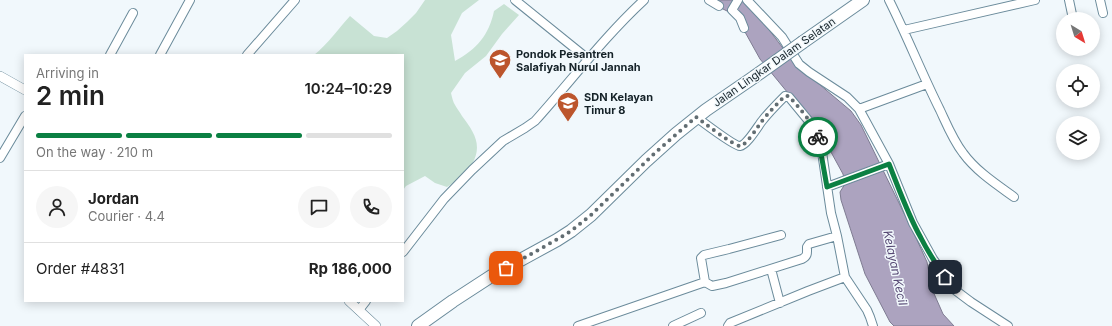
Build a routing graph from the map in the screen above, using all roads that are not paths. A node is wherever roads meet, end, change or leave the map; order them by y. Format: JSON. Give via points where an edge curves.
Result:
{"nodes":[{"id":1,"x":190,"y":0,"type":"edge"},
{"id":2,"x":295,"y":0,"type":"edge"},
{"id":3,"x":515,"y":0,"type":"edge"},
{"id":4,"x":644,"y":0,"type":"edge"},
{"id":5,"x":709,"y":0,"type":"edge"},
{"id":6,"x":738,"y":0,"type":"edge"},
{"id":7,"x":747,"y":0,"type":"edge"},
{"id":8,"x":862,"y":0,"type":"edge"},
{"id":9,"x":889,"y":0,"type":"edge"},
{"id":10,"x":1035,"y":0,"type":"edge"},
{"id":11,"x":1068,"y":0,"type":"edge"},
{"id":12,"x":1100,"y":0,"type":"edge"},
{"id":13,"x":719,"y":6,"type":"dead end"},
{"id":14,"x":1072,"y":12,"type":"edge"},
{"id":15,"x":133,"y":13,"type":"dead end"},
{"id":16,"x":1103,"y":13,"type":"dead end"},
{"id":17,"x":744,"y":28,"type":"dead end"},
{"id":18,"x":904,"y":30,"type":"junction"},
{"id":19,"x":111,"y":54,"type":"edge"},
{"id":20,"x":161,"y":54,"type":"edge"},
{"id":21,"x":248,"y":54,"type":"edge"},
{"id":22,"x":588,"y":59,"type":"junction"},
{"id":23,"x":0,"y":76,"type":"edge"},
{"id":24,"x":927,"y":84,"type":"junction"},
{"id":25,"x":24,"y":89,"type":"edge"},
{"id":26,"x":859,"y":109,"type":"junction"},
{"id":27,"x":696,"y":117,"type":"junction"},
{"id":28,"x":24,"y":118,"type":"edge"},
{"id":29,"x":0,"y":158,"type":"edge"},
{"id":30,"x":887,"y":165,"type":"junction"},
{"id":31,"x":827,"y":187,"type":"junction"},
{"id":32,"x":1014,"y":197,"type":"dead end"},
{"id":33,"x":781,"y":235,"type":"dead end"},
{"id":34,"x":837,"y":236,"type":"junction"},
{"id":35,"x":404,"y":251,"type":"edge"},
{"id":36,"x":771,"y":269,"type":"junction"},
{"id":37,"x":845,"y":277,"type":"junction"},
{"id":38,"x":705,"y":282,"type":"junction"},
{"id":39,"x":350,"y":302,"type":"edge"},
{"id":40,"x":365,"y":302,"type":"edge"},
{"id":41,"x":780,"y":303,"type":"junction"},
{"id":42,"x":359,"y":310,"type":"junction"},
{"id":43,"x":701,"y":313,"type":"dead end"},
{"id":44,"x":376,"y":326,"type":"edge"},
{"id":45,"x":418,"y":326,"type":"edge"},
{"id":46,"x":578,"y":326,"type":"edge"},
{"id":47,"x":673,"y":326,"type":"edge"},
{"id":48,"x":728,"y":326,"type":"edge"},
{"id":49,"x":873,"y":326,"type":"edge"},
{"id":50,"x":1008,"y":326,"type":"edge"}],
"edges":[{"from":1,"to":20,"type":"street"},
{"from":2,"to":21,"type":"street"},
{"from":3,"to":22,"type":"street"},
{"from":4,"to":22,"type":"street"},
{"from":5,"to":13,"type":"street"},
{"from":6,"to":17,"type":"street","via":[[732,10],[740,18]]},
{"from":7,"to":26,"type":"street","via":[[782,37],[799,64],[847,97]]},
{"from":8,"to":27,"type":"main road","name":"Jalan Lingkar Dalam Selatan","bridge":true},
{"from":9,"to":18,"type":"street"},
{"from":10,"to":18,"type":"street"},
{"from":11,"to":14,"type":"street"},
{"from":12,"to":16,"type":"street"},
{"from":15,"to":19,"type":"street"},
{"from":18,"to":24,"type":"street"},
{"from":22,"to":35,"type":"street","via":[[535,121],[503,141],[444,199]]},
{"from":23,"to":25,"type":"street"},
{"from":24,"to":26,"type":"street"},
{"from":24,"to":32,"type":"street","via":[[963,153],[981,172]]},
{"from":26,"to":30,"type":"street"},
{"from":27,"to":31,"type":"street","via":[[740,146],[787,96],[817,131]]},
{"from":27,"to":45,"type":"main road","name":"Jalan Lingkar Dalam Selatan","via":[[571,231],[494,275]]},
{"from":28,"to":29,"type":"street"},
{"from":30,"to":31,"type":"street"},
{"from":30,"to":50,"type":"street","via":[[920,238],[952,286],[962,296]]},
{"from":31,"to":34,"type":"street"},
{"from":33,"to":38,"type":"street","via":[[704,255],[701,258]]},
{"from":34,"to":36,"type":"street","via":[[808,245],[806,256],[802,259]]},
{"from":34,"to":37,"type":"street"},
{"from":36,"to":38,"type":"street","via":[[712,286]]},
{"from":36,"to":41,"type":"street"},
{"from":37,"to":41,"type":"street"},
{"from":37,"to":49,"type":"street","via":[[867,310]]},
{"from":38,"to":46,"type":"street"},
{"from":39,"to":42,"type":"street"},
{"from":40,"to":42,"type":"street"},
{"from":41,"to":48,"type":"street"},
{"from":42,"to":44,"type":"street"},
{"from":43,"to":47,"type":"street"}]}
